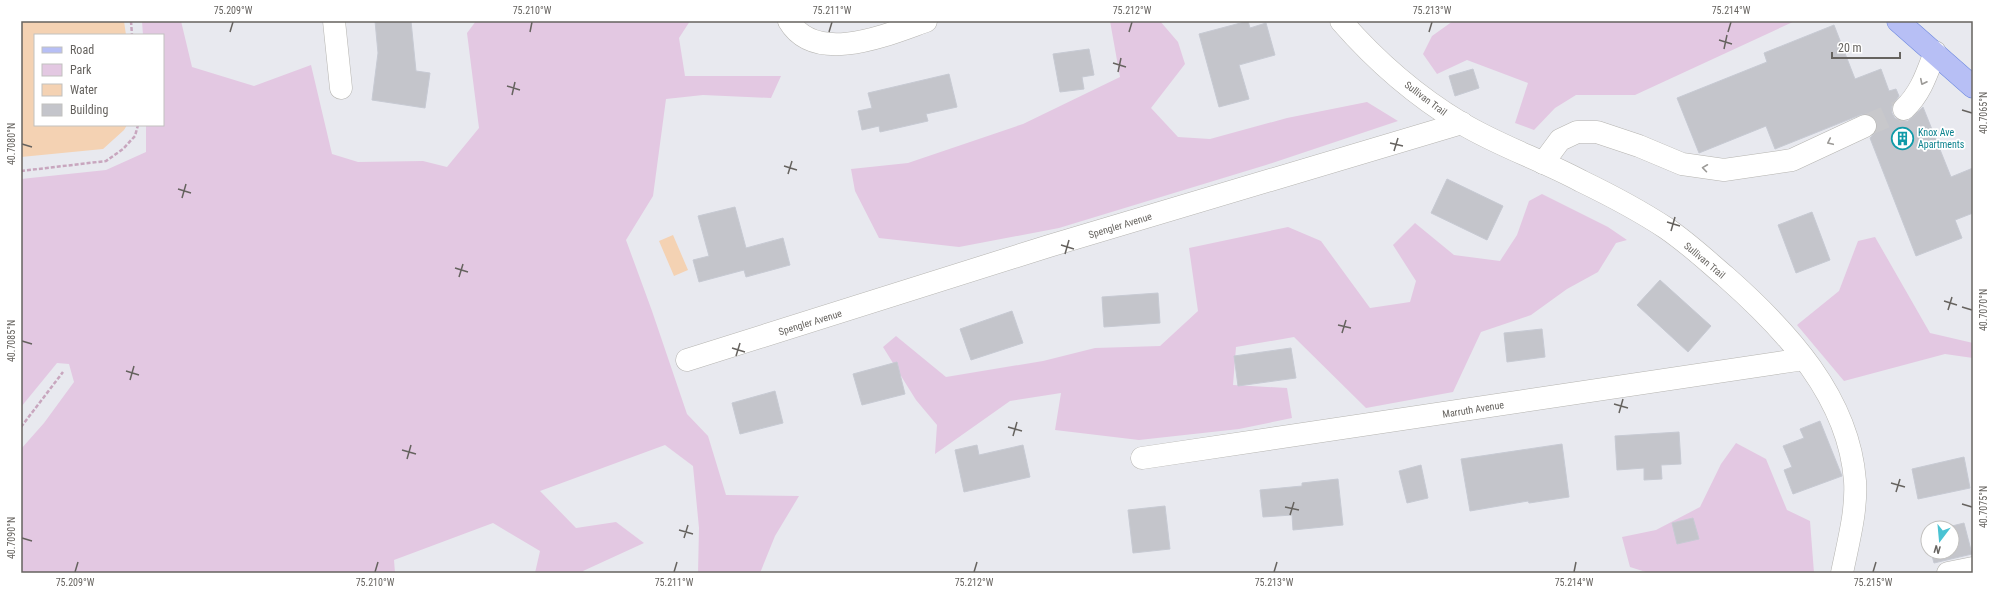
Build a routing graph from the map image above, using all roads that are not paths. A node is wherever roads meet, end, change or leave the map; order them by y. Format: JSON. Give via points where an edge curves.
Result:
{"nodes":[{"id":1,"x":334,"y":21,"type":"edge"},
{"id":2,"x":789,"y":21,"type":"edge"},
{"id":3,"x":926,"y":21,"type":"edge"},
{"id":4,"x":1340,"y":21,"type":"edge"},
{"id":5,"x":1898,"y":21,"type":"edge"},
{"id":6,"x":1935,"y":52,"type":"junction"},
{"id":7,"x":1973,"y":87,"type":"edge"},
{"id":8,"x":341,"y":88,"type":"dead end"},
{"id":9,"x":1904,"y":109,"type":"tunnel mouth"},
{"id":10,"x":1462,"y":123,"type":"junction"},
{"id":11,"x":1865,"y":126,"type":"tunnel mouth"},
{"id":12,"x":1543,"y":163,"type":"junction"},
{"id":13,"x":1804,"y":359,"type":"junction"},
{"id":14,"x":687,"y":360,"type":"dead end"},
{"id":15,"x":1142,"y":458,"type":"dead end"},
{"id":16,"x":1973,"y":568,"type":"edge"},
{"id":17,"x":1842,"y":573,"type":"edge"},
{"id":18,"x":1948,"y":573,"type":"edge"}],
"edges":[{"from":1,"to":8,"type":"street"},
{"from":2,"to":3,"type":"street","via":[[794,29],[805,36],[826,44],[868,40]]},
{"from":4,"to":10,"type":"street","name":"Sullivan Trail","via":[[1357,40],[1427,101]]},
{"from":5,"to":6,"type":"main road"},
{"from":6,"to":7,"type":"main road"},
{"from":6,"to":9,"type":"street","one_way":true,"via":[[1924,83]]},
{"from":10,"to":12,"type":"street","name":"Sullivan Trail","via":[[1504,146]]},
{"from":10,"to":14,"type":"street","name":"Spengler Avenue","via":[[1049,246]]},
{"from":11,"to":12,"type":"street","one_way":true,"via":[[1792,160],[1724,170],[1682,164],[1597,132],[1577,132],[1560,140]]},
{"from":12,"to":13,"type":"street","name":"Sullivan Trail","via":[[1666,228],[1773,320]]},
{"from":13,"to":15,"type":"street","name":"Marruth Avenue"},
{"from":13,"to":17,"type":"street","name":"Sullivan Trail","via":[[1836,412],[1849,442],[1855,482],[1853,514]]},
{"from":16,"to":18,"type":"street"}]}
